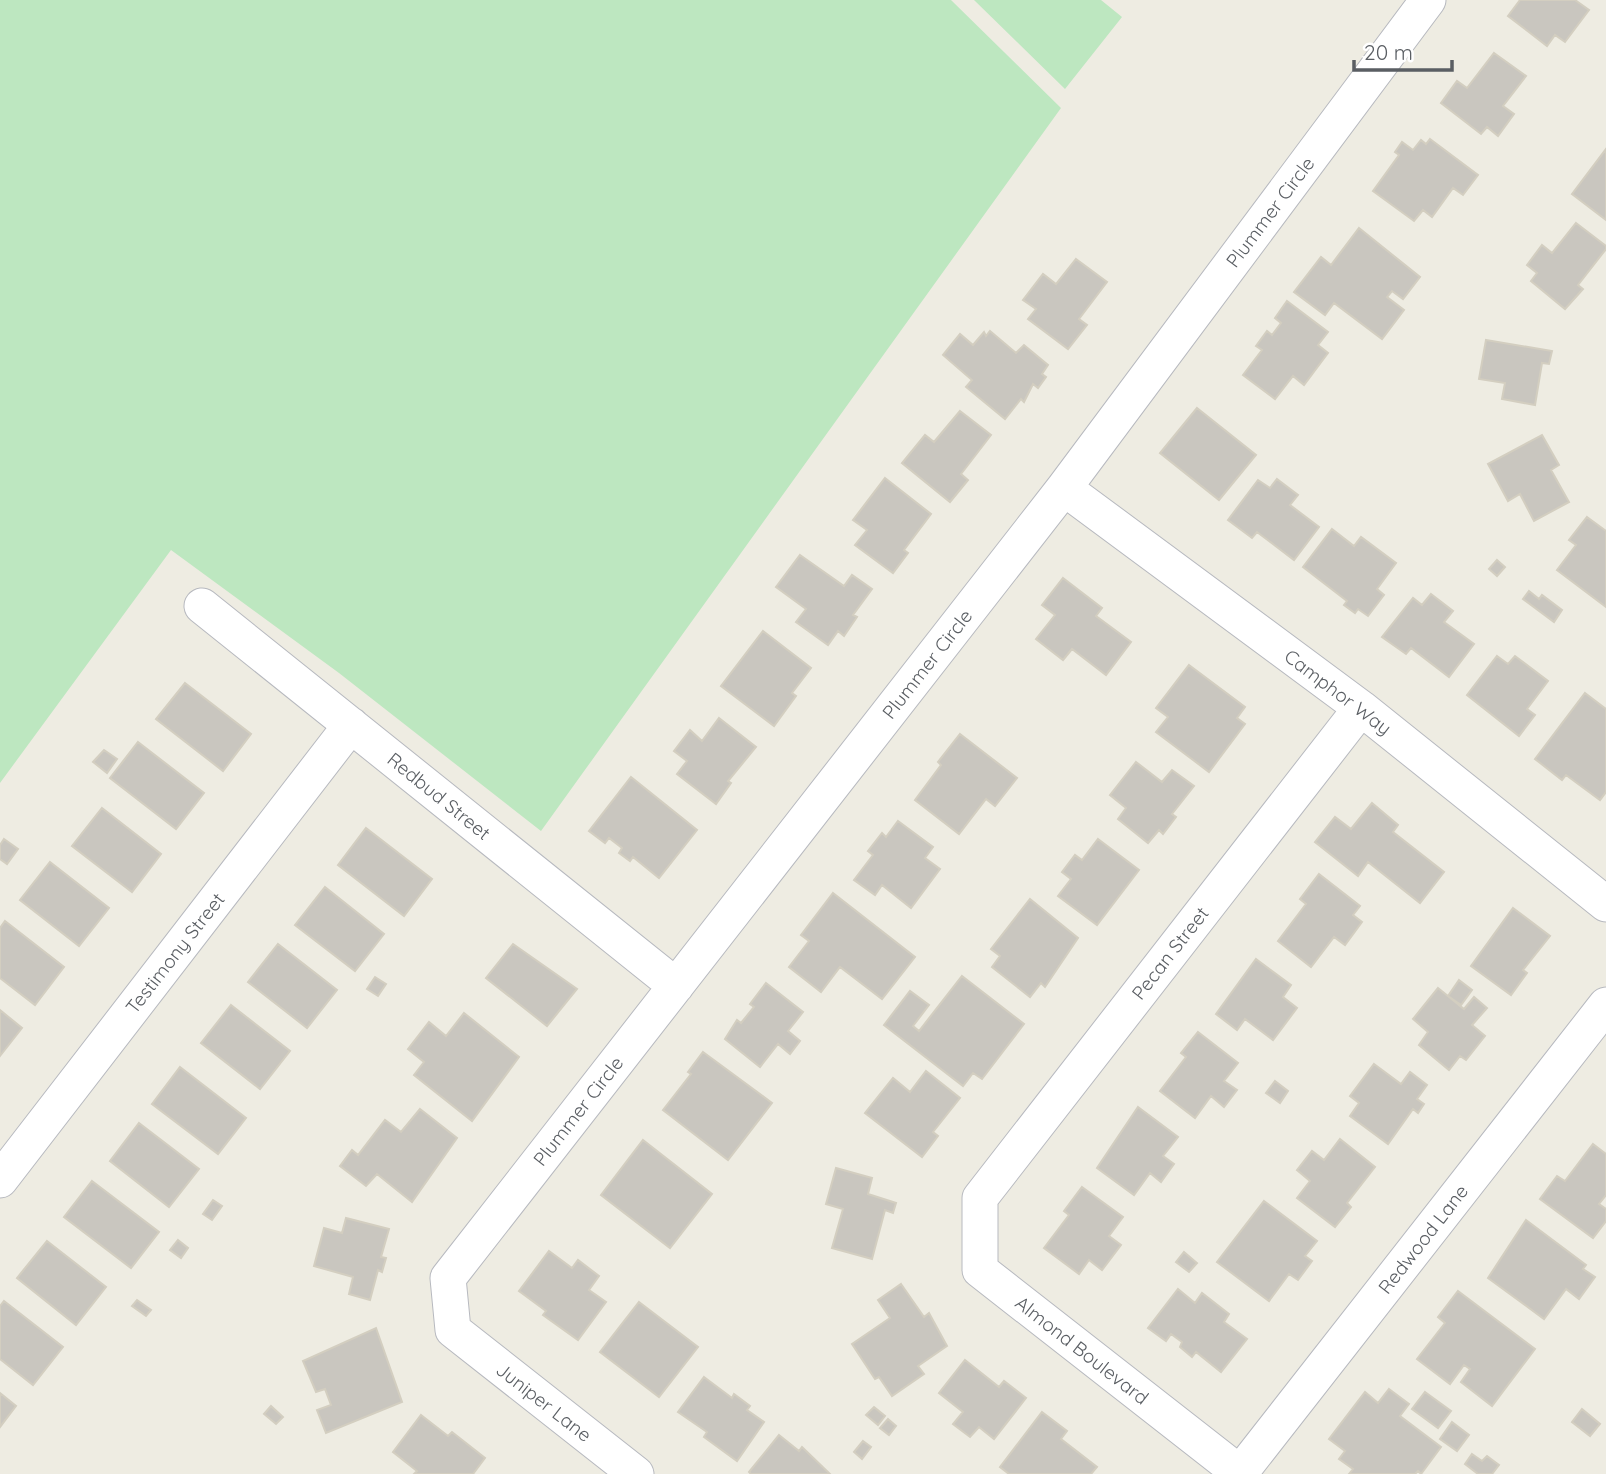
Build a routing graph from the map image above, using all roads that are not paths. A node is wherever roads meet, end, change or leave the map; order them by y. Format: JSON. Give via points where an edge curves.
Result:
{"nodes":[{"id":1,"x":1428,"y":0,"type":"edge"},
{"id":2,"x":1064,"y":488,"type":"junction"},
{"id":3,"x":202,"y":606,"type":"dead end"},
{"id":4,"x":1361,"y":708,"type":"junction"},
{"id":5,"x":351,"y":725,"type":"junction"},
{"id":6,"x":1606,"y":904,"type":"edge"},
{"id":7,"x":676,"y":986,"type":"junction"},
{"id":8,"x":1606,"y":1005,"type":"edge"},
{"id":9,"x":0,"y":1180,"type":"edge"},
{"id":10,"x":980,"y":1198,"type":"joint"},
{"id":11,"x":453,"y":1330,"type":"joint"},
{"id":12,"x":636,"y":1474,"type":"edge"},
{"id":13,"x":1240,"y":1474,"type":"edge"}],
"edges":[{"from":1,"to":2,"type":"street","name":"Plummer Circle"},
{"from":2,"to":4,"type":"street","name":"Camphor Way"},
{"from":2,"to":7,"type":"street","name":"Plummer Circle"},
{"from":3,"to":5,"type":"street","name":"Redbud Street"},
{"from":4,"to":6,"type":"street","name":"Camphor Way"},
{"from":4,"to":10,"type":"street","name":"Pecan Street"},
{"from":5,"to":7,"type":"street","name":"Redbud Street"},
{"from":5,"to":9,"type":"street","name":"Testimony Street"},
{"from":7,"to":11,"type":"street","name":"Plummer Circle","via":[[448,1278]]},
{"from":8,"to":13,"type":"street","name":"Redwood Lane"},
{"from":10,"to":13,"type":"street","name":"Almond Boulevard","via":[[980,1270]]},
{"from":11,"to":12,"type":"street","name":"Juniper Lane"}]}
